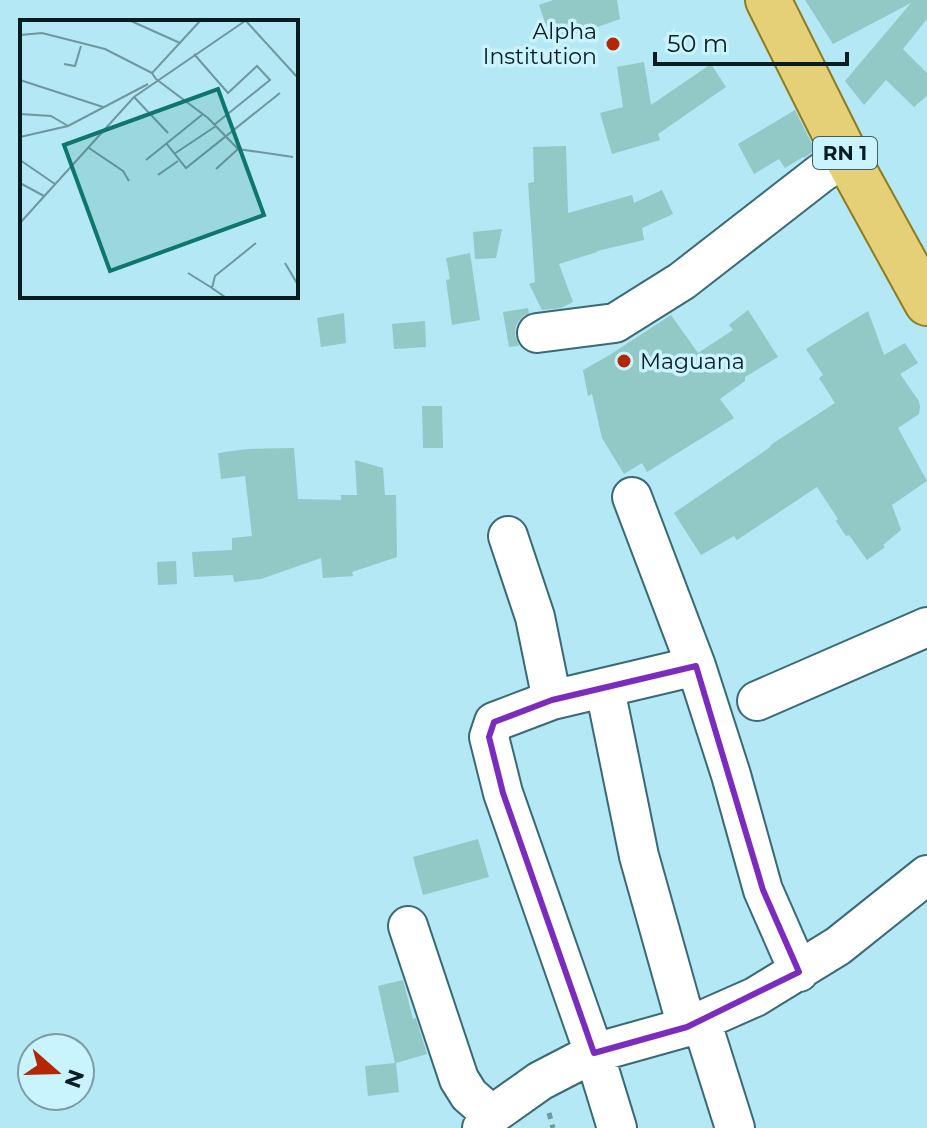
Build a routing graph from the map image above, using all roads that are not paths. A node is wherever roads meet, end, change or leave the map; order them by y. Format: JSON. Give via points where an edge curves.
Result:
{"nodes":[{"id":1,"x":768,"y":0,"type":"edge"},
{"id":2,"x":846,"y":156,"type":"junction"},
{"id":3,"x":927,"y":303,"type":"edge"},
{"id":4,"x":537,"y":333,"type":"dead end"},
{"id":5,"x":632,"y":497,"type":"dead end"},
{"id":6,"x":508,"y":536,"type":"dead end"},
{"id":7,"x":927,"y":627,"type":"edge"},
{"id":8,"x":696,"y":666,"type":"junction"},
{"id":9,"x":605,"y":689,"type":"junction"},
{"id":10,"x":552,"y":700,"type":"junction"},
{"id":11,"x":757,"y":701,"type":"dead end"},
{"id":12,"x":927,"y":875,"type":"edge"},
{"id":13,"x":408,"y":926,"type":"dead end"},
{"id":14,"x":799,"y":972,"type":"junction"},
{"id":15,"x":694,"y":1024,"type":"junction"},
{"id":16,"x":594,"y":1053,"type":"junction"},
{"id":17,"x":487,"y":1122,"type":"edge"},
{"id":18,"x":617,"y":1128,"type":"edge"},
{"id":19,"x":735,"y":1128,"type":"edge"}],
"edges":[{"from":1,"to":2,"type":"main road","number":"RN 1"},
{"from":2,"to":3,"type":"main road","number":"RN 1"},
{"from":2,"to":4,"type":"street","via":[[682,281],[615,323]]},
{"from":5,"to":8,"type":"street"},
{"from":6,"to":10,"type":"street","via":[[535,617]]},
{"from":7,"to":11,"type":"street"},
{"from":8,"to":9,"type":"street"},
{"from":8,"to":14,"type":"street","via":[[763,890]]},
{"from":9,"to":10,"type":"street"},
{"from":9,"to":15,"type":"street","via":[[639,856]]},
{"from":10,"to":16,"type":"street","via":[[494,722],[489,737],[503,793]]},
{"from":12,"to":14,"type":"street"},
{"from":13,"to":17,"type":"street","via":[[459,1079]]},
{"from":14,"to":15,"type":"street"},
{"from":15,"to":16,"type":"street"},
{"from":15,"to":19,"type":"street"},
{"from":16,"to":17,"type":"street","via":[[540,1081]]},
{"from":16,"to":18,"type":"street"}]}
